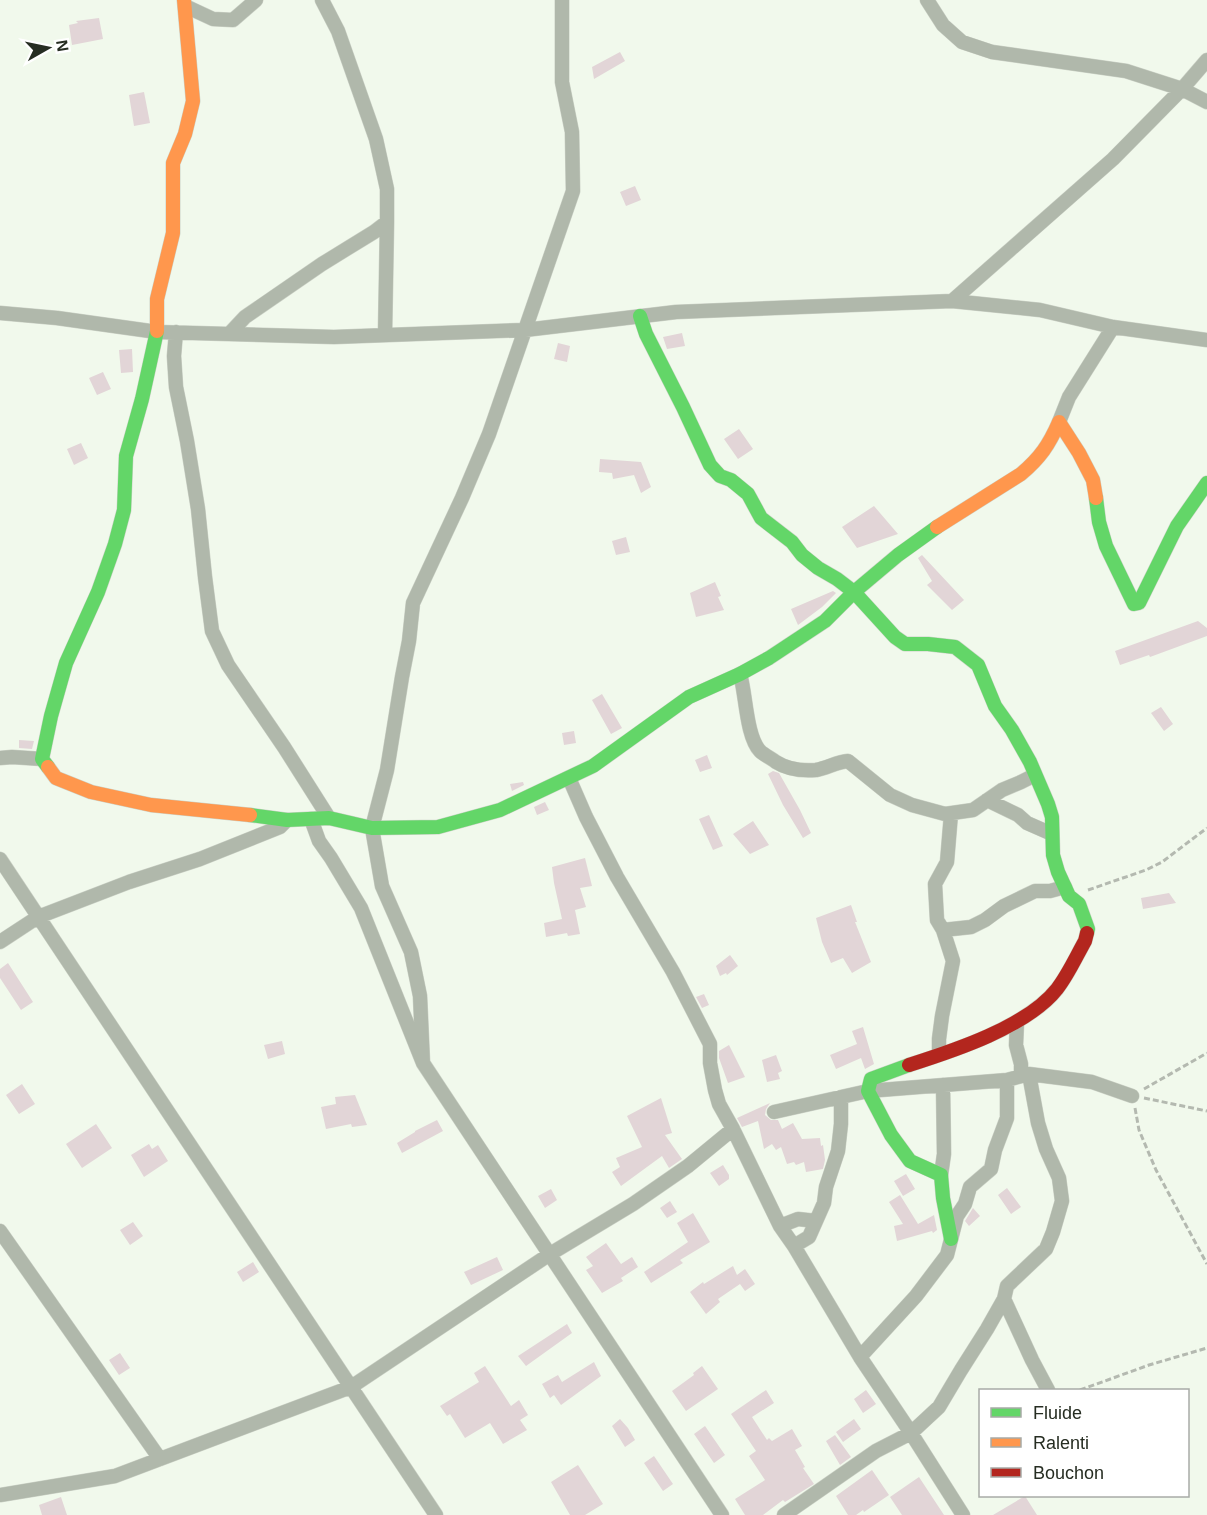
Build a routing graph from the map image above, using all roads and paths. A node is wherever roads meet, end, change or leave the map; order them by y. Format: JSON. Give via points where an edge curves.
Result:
{"nodes":[{"id":1,"x":256,"y":0,"type":"edge"},
{"id":2,"x":322,"y":0,"type":"edge"},
{"id":3,"x":562,"y":0,"type":"edge"},
{"id":4,"x":927,"y":0,"type":"edge"},
{"id":5,"x":184,"y":3,"type":"edge"},
{"id":6,"x":1207,"y":60,"type":"edge"},
{"id":7,"x":1182,"y":88,"type":"junction"},
{"id":8,"x":1207,"y":102,"type":"edge"},
{"id":9,"x":387,"y":222,"type":"junction"},
{"id":10,"x":952,"y":301,"type":"junction"},
{"id":11,"x":0,"y":313,"type":"edge"},
{"id":12,"x":640,"y":316,"type":"junction"},
{"id":13,"x":1113,"y":327,"type":"junction"},
{"id":14,"x":525,"y":330,"type":"junction"},
{"id":15,"x":157,"y":332,"type":"junction"},
{"id":16,"x":176,"y":332,"type":"junction"},
{"id":17,"x":230,"y":333,"type":"junction"},
{"id":18,"x":385,"y":335,"type":"junction"},
{"id":19,"x":1207,"y":340,"type":"edge"},
{"id":20,"x":1059,"y":422,"type":"junction"},
{"id":21,"x":1207,"y":483,"type":"edge"},
{"id":22,"x":854,"y":592,"type":"junction"},
{"id":23,"x":740,"y":674,"type":"junction"},
{"id":24,"x":0,"y":758,"type":"edge"},
{"id":25,"x":42,"y":759,"type":"junction"},
{"id":26,"x":1035,"y":774,"type":"junction"},
{"id":27,"x":569,"y":778,"type":"junction"},
{"id":28,"x":987,"y":800,"type":"junction"},
{"id":29,"x":951,"y":814,"type":"junction"},
{"id":30,"x":329,"y":818,"type":"junction"},
{"id":31,"x":311,"y":819,"type":"junction"},
{"id":32,"x":287,"y":820,"type":"junction"},
{"id":33,"x":372,"y":828,"type":"junction"},
{"id":34,"x":1207,"y":828,"type":"edge"},
{"id":35,"x":1052,"y":834,"type":"junction"},
{"id":36,"x":0,"y":859,"type":"edge"},
{"id":37,"x":1067,"y":891,"type":"junction"},
{"id":38,"x":38,"y":917,"type":"junction"},
{"id":39,"x":943,"y":930,"type":"junction"},
{"id":40,"x":0,"y":942,"type":"edge"},
{"id":41,"x":1017,"y":1022,"type":"junction"},
{"id":42,"x":1207,"y":1053,"type":"edge"},
{"id":43,"x":939,"y":1054,"type":"junction"},
{"id":44,"x":423,"y":1064,"type":"junction"},
{"id":45,"x":1025,"y":1075,"type":"junction"},
{"id":46,"x":1007,"y":1080,"type":"junction"},
{"id":47,"x":943,"y":1085,"type":"junction"},
{"id":48,"x":868,"y":1091,"type":"junction"},
{"id":49,"x":1132,"y":1096,"type":"junction"},
{"id":50,"x":841,"y":1097,"type":"junction"},
{"id":51,"x":1207,"y":1111,"type":"edge"},
{"id":52,"x":774,"y":1112,"type":"dead end"},
{"id":53,"x":733,"y":1130,"type":"junction"},
{"id":54,"x":940,"y":1175,"type":"junction"},
{"id":55,"x":816,"y":1221,"type":"junction"},
{"id":56,"x":780,"y":1226,"type":"junction"},
{"id":57,"x":0,"y":1231,"type":"edge"},
{"id":58,"x":951,"y":1239,"type":"junction"},
{"id":59,"x":794,"y":1246,"type":"junction"},
{"id":60,"x":550,"y":1254,"type":"junction"},
{"id":61,"x":1207,"y":1264,"type":"edge"},
{"id":62,"x":1004,"y":1299,"type":"junction"},
{"id":63,"x":1207,"y":1348,"type":"edge"},
{"id":64,"x":860,"y":1357,"type":"junction"},
{"id":65,"x":351,"y":1387,"type":"junction"},
{"id":66,"x":1047,"y":1389,"type":"edge"},
{"id":67,"x":1083,"y":1389,"type":"edge"},
{"id":68,"x":911,"y":1432,"type":"junction"},
{"id":69,"x":160,"y":1459,"type":"junction"},
{"id":70,"x":0,"y":1495,"type":"edge"},
{"id":71,"x":436,"y":1515,"type":"edge"},
{"id":72,"x":722,"y":1515,"type":"edge"},
{"id":73,"x":784,"y":1515,"type":"edge"},
{"id":74,"x":963,"y":1515,"type":"edge"}],
"edges":[{"from":1,"to":5,"type":"street","via":[[232,20],[213,19]]},
{"from":2,"to":9,"type":"street","via":[[338,31],[376,140],[387,189]]},
{"from":3,"to":14,"type":"street","via":[[562,82],[572,132],[573,191]]},
{"from":4,"to":7,"type":"street","via":[[943,25],[962,42],[992,52],[1126,71]]},
{"from":5,"to":15,"type":"street","via":[[193,101],[173,163],[174,233],[157,299]]},
{"from":6,"to":7,"type":"street"},
{"from":7,"to":8,"type":"street"},
{"from":7,"to":10,"type":"street","via":[[1113,159]]},
{"from":9,"to":17,"type":"street","via":[[244,317]]},
{"from":9,"to":18,"type":"street"},
{"from":10,"to":12,"type":"street"},
{"from":10,"to":13,"type":"street","via":[[1040,310]]},
{"from":11,"to":15,"type":"street"},
{"from":12,"to":14,"type":"street"},
{"from":12,"to":22,"type":"street","via":[[710,465],[748,494],[761,518],[802,555]]},
{"from":13,"to":19,"type":"street"},
{"from":13,"to":20,"type":"street","via":[[1069,397]]},
{"from":14,"to":18,"type":"street"},
{"from":14,"to":33,"type":"street","via":[[480,455],[413,603],[387,770]]},
{"from":15,"to":16,"type":"street"},
{"from":15,"to":25,"type":"street","via":[[126,456],[124,510],[115,544],[66,663]]},
{"from":16,"to":17,"type":"street"},
{"from":16,"to":30,"type":"street","via":[[176,387],[198,509],[212,631],[228,665]]},
{"from":17,"to":18,"type":"street"},
{"from":20,"to":21,"type":"street","via":[[1093,480],[1106,546],[1134,604],[1139,603],[1177,526]]},
{"from":20,"to":22,"type":"street","via":[[1049,444],[1033,464],[951,517]]},
{"from":22,"to":23,"type":"street","via":[[825,621]]},
{"from":22,"to":26,"type":"street","via":[[905,644],[955,646],[978,665],[994,706],[1012,730]]},
{"from":23,"to":27,"type":"street","via":[[689,697],[594,766]]},
{"from":23,"to":29,"type":"street","via":[[746,711],[759,750],[784,767],[817,770],[848,761],[890,795],[912,805]]},
{"from":24,"to":25,"type":"street"},
{"from":25,"to":32,"type":"street","via":[[56,778],[91,792],[151,805]]},
{"from":26,"to":28,"type":"street"},
{"from":26,"to":35,"type":"street","via":[[1052,817]]},
{"from":27,"to":33,"type":"street","via":[[500,810],[438,827]]},
{"from":27,"to":53,"type":"street","via":[[617,877],[710,1044],[719,1104]]},
{"from":28,"to":29,"type":"street","via":[[974,810]]},
{"from":28,"to":35,"type":"street"},
{"from":29,"to":39,"type":"street","via":[[947,862],[935,884],[938,920]]},
{"from":30,"to":31,"type":"street"},
{"from":30,"to":33,"type":"street"},
{"from":31,"to":32,"type":"street"},
{"from":31,"to":44,"type":"street","via":[[319,841],[361,908]]},
{"from":32,"to":38,"type":"street","via":[[280,827],[210,855]]},
{"from":33,"to":44,"type":"street","via":[[382,886],[411,952],[420,996]]},
{"from":34,"to":37,"type":"path","via":[[1146,870]]},
{"from":35,"to":37,"type":"street","via":[[1053,855]]},
{"from":36,"to":38,"type":"street"},
{"from":37,"to":39,"type":"street","via":[[1035,891],[971,927]]},
{"from":37,"to":41,"type":"street","via":[[1079,904],[1088,929],[1085,941],[1058,988]]},
{"from":38,"to":40,"type":"street"},
{"from":38,"to":65,"type":"street"},
{"from":39,"to":43,"type":"street","via":[[953,961]]},
{"from":41,"to":43,"type":"street"},
{"from":41,"to":45,"type":"street","via":[[1016,1045]]},
{"from":42,"to":49,"type":"path"},
{"from":43,"to":48,"type":"street","via":[[871,1079]]},
{"from":44,"to":60,"type":"street"},
{"from":45,"to":46,"type":"street"},
{"from":45,"to":49,"type":"street","via":[[1092,1082]]},
{"from":45,"to":62,"type":"street","via":[[1046,1149],[1059,1178],[1062,1201],[1046,1249],[1007,1286]]},
{"from":46,"to":47,"type":"street"},
{"from":46,"to":58,"type":"street","via":[[1007,1118],[991,1169],[970,1187]]},
{"from":47,"to":48,"type":"street"},
{"from":47,"to":54,"type":"street","via":[[944,1154]]},
{"from":48,"to":50,"type":"street"},
{"from":48,"to":54,"type":"street","via":[[910,1161]]},
{"from":49,"to":51,"type":"path"},
{"from":49,"to":61,"type":"path","via":[[1139,1130],[1156,1170]]},
{"from":50,"to":52,"type":"street"},
{"from":50,"to":55,"type":"street","via":[[838,1151]]},
{"from":53,"to":56,"type":"street"},
{"from":53,"to":60,"type":"street","via":[[633,1204]]},
{"from":54,"to":58,"type":"street"},
{"from":55,"to":56,"type":"street","via":[[798,1219]]},
{"from":55,"to":59,"type":"street","via":[[809,1237]]},
{"from":56,"to":59,"type":"street"},
{"from":57,"to":69,"type":"street"},
{"from":58,"to":64,"type":"street","via":[[947,1255],[916,1296]]},
{"from":59,"to":64,"type":"street"},
{"from":60,"to":65,"type":"street"},
{"from":60,"to":72,"type":"street"},
{"from":62,"to":66,"type":"street"},
{"from":62,"to":68,"type":"street","via":[[939,1407]]},
{"from":63,"to":67,"type":"path"},
{"from":64,"to":68,"type":"street"},
{"from":65,"to":69,"type":"street"},
{"from":65,"to":71,"type":"street"},
{"from":68,"to":73,"type":"street","via":[[876,1451]]},
{"from":68,"to":74,"type":"street"},
{"from":69,"to":70,"type":"street","via":[[115,1476]]}]}
